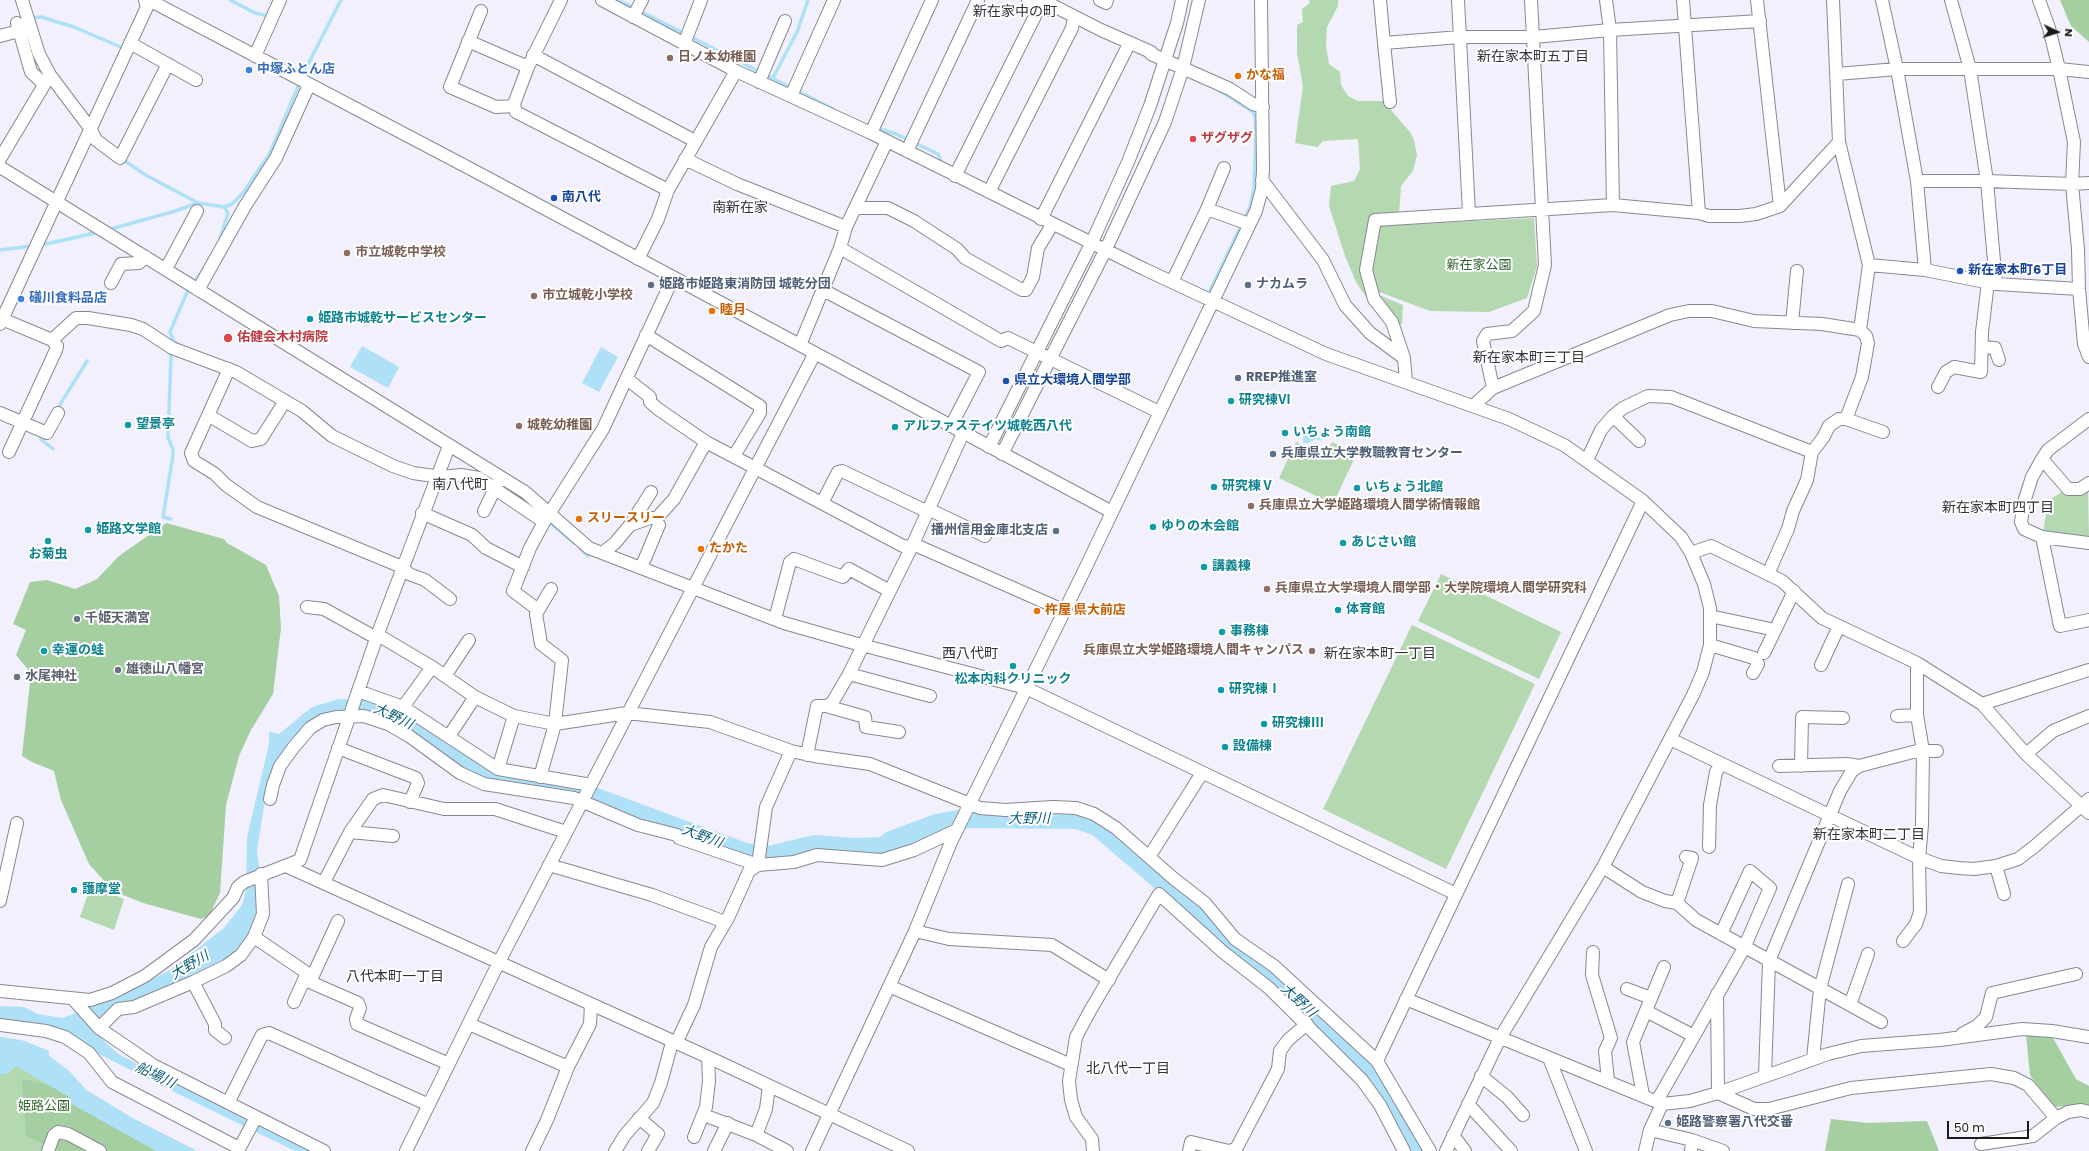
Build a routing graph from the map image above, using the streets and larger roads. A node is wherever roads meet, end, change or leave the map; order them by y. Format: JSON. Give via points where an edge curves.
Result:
{"nodes":[{"id":1,"x":22,"y":0,"type":"edge"},
{"id":2,"x":145,"y":0,"type":"edge"},
{"id":3,"x":149,"y":0,"type":"edge"},
{"id":4,"x":280,"y":0,"type":"edge"},
{"id":5,"x":561,"y":0,"type":"edge"},
{"id":6,"x":602,"y":0,"type":"edge"},
{"id":7,"x":701,"y":0,"type":"edge"},
{"id":8,"x":834,"y":0,"type":"edge"},
{"id":9,"x":932,"y":0,"type":"edge"},
{"id":10,"x":978,"y":0,"type":"edge"},
{"id":11,"x":1028,"y":0,"type":"edge"},
{"id":12,"x":1100,"y":0,"type":"edge"},
{"id":13,"x":1107,"y":0,"type":"edge"},
{"id":14,"x":1182,"y":0,"type":"edge"},
{"id":15,"x":1199,"y":0,"type":"edge"},
{"id":16,"x":1261,"y":0,"type":"edge"},
{"id":17,"x":1380,"y":0,"type":"edge"},
{"id":18,"x":1458,"y":0,"type":"edge"},
{"id":19,"x":1531,"y":0,"type":"edge"},
{"id":20,"x":1606,"y":0,"type":"edge"},
{"id":21,"x":1683,"y":0,"type":"edge"},
{"id":22,"x":1757,"y":0,"type":"edge"},
{"id":23,"x":1833,"y":0,"type":"edge"},
{"id":24,"x":1882,"y":0,"type":"edge"},
{"id":25,"x":1951,"y":0,"type":"edge"},
{"id":26,"x":2039,"y":0,"type":"edge"},
{"id":27,"x":1041,"y":3,"type":"edge"},
{"id":28,"x":637,"y":9,"type":"edge"},
{"id":29,"x":481,"y":11,"type":"dead end"},
{"id":30,"x":785,"y":21,"type":"dead end"},
{"id":31,"x":1760,"y":21,"type":"junction"},
{"id":32,"x":1072,"y":23,"type":"junction"},
{"id":33,"x":1686,"y":26,"type":"junction"},
{"id":34,"x":1610,"y":30,"type":"junction"},
{"id":35,"x":0,"y":36,"type":"edge"},
{"id":36,"x":1460,"y":37,"type":"junction"},
{"id":37,"x":1534,"y":37,"type":"junction"},
{"id":38,"x":686,"y":38,"type":"junction"},
{"id":39,"x":468,"y":41,"type":"junction"},
{"id":40,"x":130,"y":43,"type":"junction"},
{"id":41,"x":1384,"y":43,"type":"junction"},
{"id":42,"x":1127,"y":48,"type":"junction"},
{"id":43,"x":1151,"y":54,"type":"junction"},
{"id":44,"x":533,"y":55,"type":"junction"},
{"id":45,"x":255,"y":56,"type":"junction"},
{"id":46,"x":1165,"y":60,"type":"junction"},
{"id":47,"x":168,"y":64,"type":"junction"},
{"id":48,"x":528,"y":67,"type":"junction"},
{"id":49,"x":1183,"y":68,"type":"junction"},
{"id":50,"x":1897,"y":69,"type":"junction"},
{"id":51,"x":1970,"y":69,"type":"junction"},
{"id":52,"x":2059,"y":69,"type":"junction"},
{"id":53,"x":736,"y":71,"type":"junction"},
{"id":54,"x":2089,"y":72,"type":"edge"},
{"id":55,"x":1837,"y":74,"type":"junction"},
{"id":56,"x":761,"y":76,"type":"junction"},
{"id":57,"x":47,"y":80,"type":"junction"},
{"id":58,"x":196,"y":80,"type":"dead end"},
{"id":59,"x":304,"y":82,"type":"junction"},
{"id":60,"x":793,"y":93,"type":"junction"},
{"id":61,"x":1390,"y":102,"type":"dead end"},
{"id":62,"x":514,"y":106,"type":"junction"},
{"id":63,"x":1263,"y":107,"type":"junction"},
{"id":64,"x":90,"y":128,"type":"junction"},
{"id":65,"x":873,"y":128,"type":"junction"},
{"id":66,"x":695,"y":141,"type":"junction"},
{"id":67,"x":887,"y":141,"type":"junction"},
{"id":68,"x":1839,"y":142,"type":"junction"},
{"id":69,"x":909,"y":145,"type":"junction"},
{"id":70,"x":0,"y":159,"type":"edge"},
{"id":71,"x":685,"y":159,"type":"junction"},
{"id":72,"x":0,"y":167,"type":"edge"},
{"id":73,"x":1224,"y":168,"type":"dead end"},
{"id":74,"x":955,"y":176,"type":"junction"},
{"id":75,"x":1262,"y":180,"type":"junction"},
{"id":76,"x":1917,"y":181,"type":"junction"},
{"id":77,"x":1987,"y":181,"type":"junction"},
{"id":78,"x":2089,"y":183,"type":"edge"},
{"id":79,"x":2072,"y":184,"type":"junction"},
{"id":80,"x":668,"y":190,"type":"junction"},
{"id":81,"x":989,"y":192,"type":"junction"},
{"id":82,"x":57,"y":202,"type":"junction"},
{"id":83,"x":1613,"y":204,"type":"junction"},
{"id":84,"x":1780,"y":206,"type":"junction"},
{"id":85,"x":856,"y":208,"type":"junction"},
{"id":86,"x":1207,"y":209,"type":"junction"},
{"id":87,"x":1543,"y":209,"type":"junction"},
{"id":88,"x":196,"y":211,"type":"dead end"},
{"id":89,"x":1469,"y":213,"type":"junction"},
{"id":90,"x":1699,"y":213,"type":"junction"},
{"id":91,"x":1041,"y":219,"type":"junction"},
{"id":92,"x":1250,"y":224,"type":"junction"},
{"id":93,"x":1052,"y":225,"type":"junction"},
{"id":94,"x":846,"y":227,"type":"junction"},
{"id":95,"x":1092,"y":242,"type":"junction"},
{"id":96,"x":840,"y":248,"type":"junction"},
{"id":97,"x":1106,"y":249,"type":"junction"},
{"id":98,"x":146,"y":257,"type":"junction"},
{"id":99,"x":638,"y":259,"type":"junction"},
{"id":100,"x":1869,"y":265,"type":"junction"},
{"id":101,"x":166,"y":269,"type":"junction"},
{"id":102,"x":1925,"y":270,"type":"junction"},
{"id":103,"x":1797,"y":271,"type":"dead end"},
{"id":104,"x":673,"y":278,"type":"junction"},
{"id":105,"x":1172,"y":282,"type":"junction"},
{"id":106,"x":111,"y":283,"type":"dead end"},
{"id":107,"x":1992,"y":283,"type":"junction"},
{"id":108,"x":194,"y":287,"type":"junction"},
{"id":109,"x":2079,"y":289,"type":"junction"},
{"id":110,"x":823,"y":290,"type":"junction"},
{"id":111,"x":1214,"y":301,"type":"junction"},
{"id":112,"x":1,"y":322,"type":"edge"},
{"id":113,"x":1792,"y":323,"type":"junction"},
{"id":114,"x":1860,"y":330,"type":"junction"},
{"id":115,"x":646,"y":335,"type":"junction"},
{"id":116,"x":52,"y":340,"type":"junction"},
{"id":117,"x":800,"y":345,"type":"junction"},
{"id":118,"x":1982,"y":347,"type":"junction"},
{"id":119,"x":1035,"y":352,"type":"junction"},
{"id":120,"x":815,"y":353,"type":"junction"},
{"id":121,"x":2089,"y":357,"type":"edge"},
{"id":122,"x":1050,"y":358,"type":"junction"},
{"id":123,"x":1404,"y":358,"type":"junction"},
{"id":124,"x":1999,"y":360,"type":"dead end"},
{"id":125,"x":229,"y":369,"type":"junction"},
{"id":126,"x":627,"y":379,"type":"junction"},
{"id":127,"x":1406,"y":382,"type":"junction"},
{"id":128,"x":1938,"y":387,"type":"dead end"},
{"id":129,"x":1493,"y":388,"type":"junction"},
{"id":130,"x":284,"y":401,"type":"junction"},
{"id":131,"x":1473,"y":406,"type":"junction"},
{"id":132,"x":1159,"y":412,"type":"junction"},
{"id":133,"x":0,"y":413,"type":"edge"},
{"id":134,"x":58,"y":413,"type":"dead end"},
{"id":135,"x":208,"y":415,"type":"junction"},
{"id":136,"x":1613,"y":416,"type":"junction"},
{"id":137,"x":1846,"y":419,"type":"junction"},
{"id":138,"x":2089,"y":420,"type":"edge"},
{"id":139,"x":23,"y":423,"type":"junction"},
{"id":140,"x":951,"y":426,"type":"junction"},
{"id":141,"x":1883,"y":432,"type":"dead end"},
{"id":142,"x":963,"y":433,"type":"junction"},
{"id":143,"x":1639,"y":441,"type":"dead end"},
{"id":144,"x":706,"y":442,"type":"junction"},
{"id":145,"x":448,"y":446,"type":"junction"},
{"id":146,"x":989,"y":447,"type":"junction"},
{"id":147,"x":9,"y":452,"type":"dead end"},
{"id":148,"x":1812,"y":452,"type":"junction"},
{"id":149,"x":1002,"y":454,"type":"junction"},
{"id":150,"x":734,"y":456,"type":"junction"},
{"id":151,"x":2042,"y":459,"type":"junction"},
{"id":152,"x":1587,"y":460,"type":"junction"},
{"id":153,"x":756,"y":467,"type":"junction"},
{"id":154,"x":437,"y":474,"type":"junction"},
{"id":155,"x":498,"y":482,"type":"junction"},
{"id":156,"x":2089,"y":483,"type":"edge"},
{"id":157,"x":651,"y":492,"type":"dead end"},
{"id":158,"x":1643,"y":501,"type":"junction"},
{"id":159,"x":822,"y":503,"type":"junction"},
{"id":160,"x":927,"y":510,"type":"junction"},
{"id":161,"x":484,"y":511,"type":"dead end"},
{"id":162,"x":1112,"y":512,"type":"junction"},
{"id":163,"x":422,"y":513,"type":"junction"},
{"id":164,"x":547,"y":518,"type":"junction"},
{"id":165,"x":630,"y":525,"type":"junction"},
{"id":166,"x":659,"y":525,"type":"dead end"},
{"id":167,"x":985,"y":536,"type":"dead end"},
{"id":168,"x":2042,"y":537,"type":"junction"},
{"id":169,"x":2089,"y":543,"type":"edge"},
{"id":170,"x":912,"y":545,"type":"junction"},
{"id":171,"x":602,"y":553,"type":"junction"},
{"id":172,"x":1691,"y":553,"type":"junction"},
{"id":173,"x":402,"y":567,"type":"junction"},
{"id":174,"x":523,"y":567,"type":"junction"},
{"id":175,"x":640,"y":568,"type":"junction"},
{"id":176,"x":1768,"y":574,"type":"junction"},
{"id":177,"x":692,"y":588,"type":"junction"},
{"id":178,"x":551,"y":589,"type":"dead end"},
{"id":179,"x":890,"y":591,"type":"junction"},
{"id":180,"x":1794,"y":591,"type":"junction"},
{"id":181,"x":450,"y":599,"type":"dead end"},
{"id":182,"x":307,"y":607,"type":"dead end"},
{"id":183,"x":537,"y":609,"type":"junction"},
{"id":184,"x":1065,"y":611,"type":"junction"},
{"id":185,"x":1710,"y":616,"type":"junction"},
{"id":186,"x":775,"y":619,"type":"junction"},
{"id":187,"x":2089,"y":620,"type":"edge"},
{"id":188,"x":1840,"y":626,"type":"junction"},
{"id":189,"x":1775,"y":630,"type":"junction"},
{"id":190,"x":377,"y":636,"type":"junction"},
{"id":191,"x":469,"y":640,"type":"dead end"},
{"id":192,"x":1710,"y":645,"type":"junction"},
{"id":193,"x":864,"y":646,"type":"junction"},
{"id":194,"x":1764,"y":653,"type":"dead end"},
{"id":195,"x":1917,"y":663,"type":"junction"},
{"id":196,"x":1821,"y":665,"type":"dead end"},
{"id":197,"x":432,"y":667,"type":"junction"},
{"id":198,"x":2089,"y":670,"type":"edge"},
{"id":199,"x":1754,"y":673,"type":"dead end"},
{"id":200,"x":849,"y":674,"type":"junction"},
{"id":201,"x":445,"y":676,"type":"junction"},
{"id":202,"x":1026,"y":688,"type":"junction"},
{"id":203,"x":358,"y":691,"type":"junction"},
{"id":204,"x":930,"y":696,"type":"dead end"},
{"id":205,"x":475,"y":697,"type":"junction"},
{"id":206,"x":1982,"y":704,"type":"junction"},
{"id":207,"x":826,"y":706,"type":"junction"},
{"id":208,"x":404,"y":707,"type":"junction"},
{"id":209,"x":626,"y":713,"type":"junction"},
{"id":210,"x":350,"y":716,"type":"junction"},
{"id":211,"x":514,"y":716,"type":"junction"},
{"id":212,"x":1897,"y":716,"type":"dead end"},
{"id":213,"x":1917,"y":716,"type":"junction"},
{"id":214,"x":2089,"y":716,"type":"edge"},
{"id":215,"x":1843,"y":718,"type":"dead end"},
{"id":216,"x":555,"y":724,"type":"junction"},
{"id":217,"x":899,"y":732,"type":"dead end"},
{"id":218,"x":449,"y":736,"type":"junction"},
{"id":219,"x":1670,"y":739,"type":"junction"},
{"id":220,"x":338,"y":748,"type":"junction"},
{"id":221,"x":791,"y":751,"type":"junction"},
{"id":222,"x":1923,"y":751,"type":"junction"},
{"id":223,"x":1937,"y":751,"type":"dead end"},
{"id":224,"x":2026,"y":754,"type":"junction"},
{"id":225,"x":807,"y":755,"type":"junction"},
{"id":226,"x":1721,"y":764,"type":"junction"},
{"id":227,"x":1779,"y":766,"type":"dead end"},
{"id":228,"x":1801,"y":766,"type":"junction"},
{"id":229,"x":1859,"y":766,"type":"junction"},
{"id":230,"x":498,"y":769,"type":"junction"},
{"id":231,"x":1202,"y":773,"type":"junction"},
{"id":232,"x":540,"y":777,"type":"junction"},
{"id":233,"x":591,"y":785,"type":"junction"},
{"id":234,"x":270,"y":799,"type":"dead end"},
{"id":235,"x":410,"y":802,"type":"junction"},
{"id":236,"x":581,"y":802,"type":"junction"},
{"id":237,"x":2086,"y":806,"type":"edge"},
{"id":238,"x":969,"y":807,"type":"junction"},
{"id":239,"x":1828,"y":816,"type":"junction"},
{"id":240,"x":17,"y":824,"type":"dead end"},
{"id":241,"x":957,"y":830,"type":"junction"},
{"id":242,"x":350,"y":832,"type":"junction"},
{"id":243,"x":566,"y":832,"type":"junction"},
{"id":244,"x":393,"y":836,"type":"dead end"},
{"id":245,"x":1709,"y":847,"type":"dead end"},
{"id":246,"x":1149,"y":857,"type":"junction"},
{"id":247,"x":1686,"y":857,"type":"dead end"},
{"id":248,"x":1919,"y":858,"type":"junction"},
{"id":249,"x":5,"y":860,"type":"edge"},
{"id":250,"x":549,"y":865,"type":"junction"},
{"id":251,"x":758,"y":865,"type":"junction"},
{"id":252,"x":286,"y":866,"type":"junction"},
{"id":253,"x":1996,"y":866,"type":"junction"},
{"id":254,"x":1603,"y":867,"type":"junction"},
{"id":255,"x":261,"y":874,"type":"junction"},
{"id":256,"x":324,"y":882,"type":"junction"},
{"id":257,"x":1848,"y":884,"type":"dead end"},
{"id":258,"x":1456,"y":894,"type":"junction"},
{"id":259,"x":2004,"y":894,"type":"dead end"},
{"id":260,"x":0,"y":901,"type":"edge"},
{"id":261,"x":1677,"y":903,"type":"junction"},
{"id":262,"x":338,"y":921,"type":"dead end"},
{"id":263,"x":725,"y":922,"type":"junction"},
{"id":264,"x":915,"y":931,"type":"junction"},
{"id":265,"x":1721,"y":934,"type":"junction"},
{"id":266,"x":254,"y":937,"type":"junction"},
{"id":267,"x":1903,"y":941,"type":"dead end"},
{"id":268,"x":1744,"y":948,"type":"junction"},
{"id":269,"x":1593,"y":952,"type":"dead end"},
{"id":270,"x":1868,"y":954,"type":"dead end"},
{"id":271,"x":1768,"y":961,"type":"junction"},
{"id":272,"x":499,"y":962,"type":"junction"},
{"id":273,"x":1664,"y":967,"type":"dead end"},
{"id":274,"x":2076,"y":974,"type":"dead end"},
{"id":275,"x":308,"y":977,"type":"junction"},
{"id":276,"x":1109,"y":980,"type":"junction"},
{"id":277,"x":193,"y":982,"type":"junction"},
{"id":278,"x":889,"y":986,"type":"junction"},
{"id":279,"x":1627,"y":989,"type":"dead end"},
{"id":280,"x":1820,"y":989,"type":"junction"},
{"id":281,"x":0,"y":991,"type":"edge"},
{"id":282,"x":1717,"y":994,"type":"junction"},
{"id":283,"x":1651,"y":998,"type":"junction"},
{"id":284,"x":73,"y":999,"type":"junction"},
{"id":285,"x":1406,"y":999,"type":"junction"},
{"id":286,"x":294,"y":1002,"type":"dead end"},
{"id":287,"x":592,"y":1004,"type":"junction"},
{"id":288,"x":1850,"y":1005,"type":"junction"},
{"id":289,"x":1646,"y":1011,"type":"junction"},
{"id":290,"x":1881,"y":1022,"type":"dead end"},
{"id":291,"x":469,"y":1024,"type":"junction"},
{"id":292,"x":1307,"y":1024,"type":"junction"},
{"id":293,"x":0,"y":1025,"type":"edge"},
{"id":294,"x":99,"y":1028,"type":"junction"},
{"id":295,"x":1694,"y":1036,"type":"junction"},
{"id":296,"x":2089,"y":1037,"type":"edge"},
{"id":297,"x":226,"y":1038,"type":"dead end"},
{"id":298,"x":1500,"y":1038,"type":"junction"},
{"id":299,"x":1954,"y":1038,"type":"junction"},
{"id":300,"x":675,"y":1042,"type":"junction"},
{"id":301,"x":708,"y":1057,"type":"junction"},
{"id":302,"x":1549,"y":1058,"type":"junction"},
{"id":303,"x":1813,"y":1059,"type":"junction"},
{"id":304,"x":1378,"y":1061,"type":"junction"},
{"id":305,"x":449,"y":1064,"type":"junction"},
{"id":306,"x":1071,"y":1065,"type":"junction"},
{"id":307,"x":568,"y":1067,"type":"junction"},
{"id":308,"x":1481,"y":1076,"type":"junction"},
{"id":309,"x":1765,"y":1076,"type":"junction"},
{"id":310,"x":1608,"y":1081,"type":"junction"},
{"id":311,"x":769,"y":1086,"type":"junction"},
{"id":312,"x":1718,"y":1093,"type":"junction"},
{"id":313,"x":1643,"y":1095,"type":"junction"},
{"id":314,"x":1660,"y":1102,"type":"junction"},
{"id":315,"x":228,"y":1103,"type":"junction"},
{"id":316,"x":1468,"y":1104,"type":"junction"},
{"id":317,"x":429,"y":1105,"type":"junction"},
{"id":318,"x":2089,"y":1112,"type":"edge"},
{"id":319,"x":830,"y":1114,"type":"junction"},
{"id":320,"x":704,"y":1115,"type":"junction"},
{"id":321,"x":1523,"y":1115,"type":"dead end"},
{"id":322,"x":256,"y":1118,"type":"junction"},
{"id":323,"x":639,"y":1118,"type":"junction"},
{"id":324,"x":2056,"y":1118,"type":"junction"},
{"id":325,"x":728,"y":1123,"type":"junction"},
{"id":326,"x":1650,"y":1130,"type":"junction"},
{"id":327,"x":756,"y":1135,"type":"junction"},
{"id":328,"x":1453,"y":1135,"type":"junction"},
{"id":329,"x":694,"y":1137,"type":"dead end"},
{"id":330,"x":1981,"y":1144,"type":"dead end"},
{"id":331,"x":1691,"y":1146,"type":"edge"},
{"id":332,"x":238,"y":1149,"type":"edge"},
{"id":333,"x":782,"y":1150,"type":"edge"},
{"id":334,"x":48,"y":1151,"type":"edge"},
{"id":335,"x":100,"y":1151,"type":"edge"},
{"id":336,"x":324,"y":1151,"type":"edge"},
{"id":337,"x":407,"y":1151,"type":"edge"},
{"id":338,"x":532,"y":1151,"type":"edge"},
{"id":339,"x":615,"y":1151,"type":"edge"},
{"id":340,"x":648,"y":1151,"type":"edge"},
{"id":341,"x":714,"y":1151,"type":"edge"},
{"id":342,"x":812,"y":1151,"type":"edge"},
{"id":343,"x":908,"y":1151,"type":"edge"},
{"id":344,"x":1093,"y":1151,"type":"edge"},
{"id":345,"x":1189,"y":1151,"type":"edge"},
{"id":346,"x":1404,"y":1151,"type":"edge"},
{"id":347,"x":1430,"y":1151,"type":"edge"},
{"id":348,"x":1446,"y":1151,"type":"edge"},
{"id":349,"x":1465,"y":1151,"type":"edge"},
{"id":350,"x":1512,"y":1151,"type":"edge"},
{"id":351,"x":1586,"y":1151,"type":"edge"},
{"id":352,"x":1645,"y":1151,"type":"edge"},
{"id":353,"x":1723,"y":1151,"type":"edge"}],
"edges":[{"from":1,"to":57,"type":"street"},
{"from":2,"to":40,"type":"street","via":[[147,7]]},
{"from":3,"to":45,"type":"street"},
{"from":4,"to":45,"type":"street"},
{"from":5,"to":44,"type":"street"},
{"from":6,"to":28,"type":"street"},
{"from":7,"to":38,"type":"street"},
{"from":8,"to":60,"type":"street"},
{"from":9,"to":65,"type":"street"},
{"from":10,"to":69,"type":"street"},
{"from":11,"to":27,"type":"street"},
{"from":12,"to":13,"type":"street","via":[[1106,3]]},
{"from":14,"to":46,"type":"street"},
{"from":15,"to":49,"type":"street"},
{"from":16,"to":63,"type":"street"},
{"from":17,"to":41,"type":"street"},
{"from":18,"to":36,"type":"street"},
{"from":19,"to":37,"type":"street"},
{"from":20,"to":34,"type":"street"},
{"from":21,"to":33,"type":"street"},
{"from":22,"to":31,"type":"street"},
{"from":23,"to":55,"type":"street"},
{"from":24,"to":50,"type":"street"},
{"from":25,"to":51,"type":"street"},
{"from":26,"to":52,"type":"street"},
{"from":27,"to":32,"type":"street"},
{"from":27,"to":43,"type":"street"},
{"from":27,"to":74,"type":"street"},
{"from":28,"to":38,"type":"street"},
{"from":29,"to":39,"type":"street"},
{"from":30,"to":56,"type":"street"},
{"from":31,"to":33,"type":"street"},
{"from":31,"to":84,"type":"street"},
{"from":32,"to":42,"type":"street"},
{"from":32,"to":81,"type":"street","via":[[1072,28]]},
{"from":33,"to":34,"type":"street"},
{"from":33,"to":90,"type":"street"},
{"from":34,"to":37,"type":"street"},
{"from":34,"to":83,"type":"street"},
{"from":35,"to":57,"type":"street","via":[[18,27],[31,72]]},
{"from":36,"to":37,"type":"street"},
{"from":36,"to":41,"type":"street"},
{"from":36,"to":89,"type":"street"},
{"from":37,"to":87,"type":"street"},
{"from":38,"to":53,"type":"street"},
{"from":39,"to":48,"type":"street"},
{"from":39,"to":62,"type":"street","via":[[450,87],[496,107]]},
{"from":40,"to":47,"type":"street"},
{"from":40,"to":64,"type":"street"},
{"from":41,"to":61,"type":"street"},
{"from":42,"to":43,"type":"street","via":[[1149,57]]},
{"from":42,"to":91,"type":"street"},
{"from":43,"to":46,"type":"street"},
{"from":44,"to":48,"type":"street"},
{"from":44,"to":66,"type":"street"},
{"from":45,"to":59,"type":"street"},
{"from":46,"to":49,"type":"street"},
{"from":46,"to":95,"type":"street","via":[[1128,162]]},
{"from":47,"to":58,"type":"street"},
{"from":47,"to":64,"type":"street","via":[[120,158],[96,140]]},
{"from":48,"to":62,"type":"street"},
{"from":49,"to":63,"type":"street"},
{"from":49,"to":97,"type":"street","via":[[1165,122]]},
{"from":50,"to":51,"type":"street"},
{"from":50,"to":55,"type":"street"},
{"from":50,"to":76,"type":"street"},
{"from":51,"to":52,"type":"street"},
{"from":51,"to":77,"type":"street"},
{"from":52,"to":54,"type":"street"},
{"from":52,"to":79,"type":"street","via":[[2074,142]]},
{"from":53,"to":56,"type":"street"},
{"from":53,"to":66,"type":"street"},
{"from":55,"to":68,"type":"street"},
{"from":56,"to":60,"type":"street"},
{"from":57,"to":64,"type":"street"},
{"from":57,"to":70,"type":"street"},
{"from":59,"to":99,"type":"street"},
{"from":59,"to":108,"type":"street","via":[[276,158]]},
{"from":60,"to":65,"type":"street"},
{"from":62,"to":80,"type":"street","via":[[516,112]]},
{"from":63,"to":75,"type":"street"},
{"from":64,"to":82,"type":"street"},
{"from":65,"to":67,"type":"street"},
{"from":66,"to":71,"type":"street"},
{"from":67,"to":69,"type":"street"},
{"from":67,"to":85,"type":"street","via":[[861,192]]},
{"from":68,"to":84,"type":"street"},
{"from":68,"to":100,"type":"street"},
{"from":69,"to":74,"type":"street"},
{"from":71,"to":80,"type":"street"},
{"from":71,"to":94,"type":"street","via":[[736,184]]},
{"from":72,"to":82,"type":"street"},
{"from":73,"to":86,"type":"street"},
{"from":74,"to":81,"type":"street"},
{"from":75,"to":92,"type":"street","via":[[1260,200]]},
{"from":75,"to":123,"type":"street","via":[[1323,260],[1344,305],[1370,334]]},
{"from":76,"to":77,"type":"street"},
{"from":76,"to":102,"type":"street"},
{"from":77,"to":79,"type":"street"},
{"from":77,"to":107,"type":"street"},
{"from":78,"to":79,"type":"street"},
{"from":79,"to":109,"type":"street"},
{"from":80,"to":99,"type":"street","via":[[659,218]]},
{"from":81,"to":91,"type":"street"},
{"from":82,"to":98,"type":"street"},
{"from":82,"to":112,"type":"street"},
{"from":83,"to":87,"type":"street"},
{"from":83,"to":90,"type":"street"},
{"from":84,"to":90,"type":"street","via":[[1740,216],[1709,216]]},
{"from":85,"to":93,"type":"street","via":[[888,208],[914,221],[957,248],[965,258],[1022,290],[1026,290],[1032,277],[1038,248]]},
{"from":85,"to":94,"type":"street"},
{"from":86,"to":92,"type":"street"},
{"from":86,"to":105,"type":"street"},
{"from":87,"to":89,"type":"street"},
{"from":87,"to":129,"type":"street","via":[[1545,265],[1534,311],[1512,331],[1487,334],[1483,341]]},
{"from":88,"to":101,"type":"street"},
{"from":89,"to":123,"type":"street","via":[[1375,220],[1366,270],[1374,299],[1392,322]]},
{"from":91,"to":93,"type":"street"},
{"from":92,"to":111,"type":"street"},
{"from":93,"to":95,"type":"street"},
{"from":94,"to":96,"type":"street"},
{"from":95,"to":97,"type":"street"},
{"from":95,"to":119,"type":"street"},
{"from":96,"to":110,"type":"street"},
{"from":96,"to":119,"type":"street","via":[[1001,341],[1008,338]]},
{"from":97,"to":105,"type":"street"},
{"from":97,"to":122,"type":"street"},
{"from":98,"to":101,"type":"street"},
{"from":98,"to":106,"type":"street","via":[[139,263],[120,264]]},
{"from":99,"to":104,"type":"street"},
{"from":100,"to":102,"type":"street"},
{"from":100,"to":114,"type":"street"},
{"from":101,"to":108,"type":"street"},
{"from":102,"to":107,"type":"street"},
{"from":103,"to":113,"type":"street"},
{"from":104,"to":115,"type":"street"},
{"from":104,"to":117,"type":"street"},
{"from":105,"to":111,"type":"street"},
{"from":107,"to":109,"type":"street"},
{"from":107,"to":118,"type":"street","via":[[1982,332]]},
{"from":108,"to":145,"type":"street"},
{"from":109,"to":121,"type":"street","via":[[2084,344]]},
{"from":110,"to":117,"type":"street"},
{"from":110,"to":140,"type":"street","via":[[979,372]]},
{"from":111,"to":127,"type":"street","via":[[1326,354]]},
{"from":111,"to":132,"type":"street"},
{"from":112,"to":116,"type":"street"},
{"from":113,"to":114,"type":"street","via":[[1822,324]]},
{"from":113,"to":129,"type":"street","via":[[1754,321],[1712,311],[1689,311],[1670,315]]},
{"from":114,"to":137,"type":"street","via":[[1868,343],[1862,377]]},
{"from":115,"to":126,"type":"street"},
{"from":115,"to":150,"type":"street","via":[[760,406],[760,413]]},
{"from":116,"to":125,"type":"street","via":[[72,321],[83,318],[131,325],[143,329],[173,348]]},
{"from":116,"to":139,"type":"street","via":[[57,346],[56,350]]},
{"from":117,"to":120,"type":"street"},
{"from":118,"to":124,"type":"street","via":[[1994,348]]},
{"from":118,"to":128,"type":"street","via":[[1981,372],[1954,367],[1946,372]]},
{"from":119,"to":122,"type":"street"},
{"from":119,"to":146,"type":"street"},
{"from":120,"to":140,"type":"street"},
{"from":120,"to":153,"type":"street"},
{"from":122,"to":132,"type":"street"},
{"from":122,"to":149,"type":"street"},
{"from":123,"to":127,"type":"street"},
{"from":125,"to":130,"type":"street"},
{"from":125,"to":135,"type":"street"},
{"from":126,"to":144,"type":"street","via":[[650,397],[650,402],[658,409]]},
{"from":126,"to":164,"type":"street","via":[[603,430]]},
{"from":127,"to":131,"type":"street"},
{"from":129,"to":131,"type":"street"},
{"from":130,"to":135,"type":"street","via":[[260,439],[252,441]]},
{"from":130,"to":154,"type":"street","via":[[302,411],[332,436],[393,466],[413,473]]},
{"from":131,"to":152,"type":"street","via":[[1509,418],[1564,445]]},
{"from":132,"to":162,"type":"street"},
{"from":133,"to":139,"type":"street"},
{"from":134,"to":139,"type":"street","via":[[45,432]]},
{"from":135,"to":173,"type":"street","via":[[191,453],[194,461],[257,507]]},
{"from":136,"to":143,"type":"street"},
{"from":136,"to":148,"type":"street","via":[[1648,396],[1671,397]]},
{"from":136,"to":152,"type":"street","via":[[1601,430]]},
{"from":137,"to":141,"type":"street"},
{"from":137,"to":148,"type":"street","via":[[1839,419],[1829,426]]},
{"from":138,"to":151,"type":"street","via":[[2048,450]]},
{"from":139,"to":147,"type":"street"},
{"from":140,"to":142,"type":"street"},
{"from":142,"to":146,"type":"street"},
{"from":142,"to":160,"type":"street"},
{"from":144,"to":150,"type":"street"},
{"from":144,"to":165,"type":"street","via":[[674,499],[657,518]]},
{"from":145,"to":154,"type":"street"},
{"from":145,"to":155,"type":"street"},
{"from":146,"to":149,"type":"street"},
{"from":148,"to":176,"type":"street","via":[[1808,480],[1792,511],[1788,529]]},
{"from":149,"to":162,"type":"street"},
{"from":150,"to":153,"type":"street"},
{"from":151,"to":156,"type":"street","via":[[2068,489],[2080,489]]},
{"from":151,"to":168,"type":"street","via":[[2032,477],[2021,522],[2024,529]]},
{"from":152,"to":158,"type":"street"},
{"from":153,"to":159,"type":"street"},
{"from":153,"to":177,"type":"street"},
{"from":154,"to":155,"type":"street","via":[[472,476]]},
{"from":154,"to":163,"type":"street"},
{"from":155,"to":161,"type":"street"},
{"from":155,"to":164,"type":"street","via":[[525,492]]},
{"from":157,"to":165,"type":"street"},
{"from":158,"to":172,"type":"street","via":[[1681,537]]},
{"from":158,"to":258,"type":"street"},
{"from":159,"to":160,"type":"street","via":[[838,472],[842,471]]},
{"from":159,"to":170,"type":"street","via":[[903,546]]},
{"from":160,"to":167,"type":"street"},
{"from":160,"to":170,"type":"street"},
{"from":162,"to":184,"type":"street"},
{"from":163,"to":173,"type":"street"},
{"from":163,"to":174,"type":"street","via":[[472,535],[486,548]]},
{"from":164,"to":171,"type":"street","via":[[589,548]]},
{"from":164,"to":174,"type":"street","via":[[530,548]]},
{"from":165,"to":171,"type":"street","via":[[615,543]]},
{"from":166,"to":175,"type":"street"},
{"from":168,"to":169,"type":"street"},
{"from":168,"to":187,"type":"street","via":[[2060,626]]},
{"from":170,"to":179,"type":"street"},
{"from":170,"to":184,"type":"street"},
{"from":171,"to":175,"type":"street"},
{"from":172,"to":176,"type":"street","via":[[1711,546]]},
{"from":172,"to":185,"type":"street","via":[[1704,584]]},
{"from":173,"to":181,"type":"street"},
{"from":173,"to":190,"type":"street"},
{"from":174,"to":183,"type":"street","via":[[513,591]]},
{"from":175,"to":177,"type":"street"},
{"from":176,"to":180,"type":"street"},
{"from":177,"to":186,"type":"street"},
{"from":177,"to":209,"type":"street"},
{"from":178,"to":183,"type":"street"},
{"from":179,"to":186,"type":"street","via":[[849,569],[843,577],[794,559],[790,562]]},
{"from":179,"to":193,"type":"street"},
{"from":180,"to":188,"type":"street","via":[[1822,618]]},
{"from":180,"to":189,"type":"street"},
{"from":182,"to":190,"type":"street","via":[[324,609]]},
{"from":183,"to":216,"type":"street","via":[[541,644],[562,660]]},
{"from":184,"to":202,"type":"street"},
{"from":185,"to":189,"type":"street"},
{"from":185,"to":192,"type":"street"},
{"from":186,"to":193,"type":"street"},
{"from":188,"to":195,"type":"street"},
{"from":188,"to":196,"type":"street"},
{"from":189,"to":194,"type":"street"},
{"from":190,"to":197,"type":"street"},
{"from":190,"to":203,"type":"street"},
{"from":191,"to":201,"type":"street"},
{"from":192,"to":199,"type":"street","via":[[1754,658],[1758,664]]},
{"from":192,"to":219,"type":"street","via":[[1703,672]]},
{"from":193,"to":200,"type":"street"},
{"from":193,"to":202,"type":"street"},
{"from":195,"to":206,"type":"street"},
{"from":195,"to":213,"type":"street"},
{"from":197,"to":201,"type":"street"},
{"from":197,"to":208,"type":"street"},
{"from":198,"to":206,"type":"street"},
{"from":200,"to":204,"type":"street"},
{"from":200,"to":207,"type":"street","via":[[832,703]]},
{"from":201,"to":205,"type":"street"},
{"from":202,"to":231,"type":"street"},
{"from":202,"to":238,"type":"street"},
{"from":203,"to":208,"type":"street"},
{"from":203,"to":210,"type":"street"},
{"from":205,"to":211,"type":"street"},
{"from":205,"to":218,"type":"street"},
{"from":206,"to":224,"type":"street"},
{"from":207,"to":217,"type":"street","via":[[865,717],[866,727]]},
{"from":207,"to":225,"type":"street","via":[[817,706]]},
{"from":208,"to":218,"type":"street"},
{"from":209,"to":216,"type":"street"},
{"from":209,"to":221,"type":"street","via":[[710,722]]},
{"from":209,"to":233,"type":"street"},
{"from":210,"to":220,"type":"street"},
{"from":210,"to":234,"type":"street","via":[[322,720],[305,732],[280,766]]},
{"from":210,"to":236,"type":"street","via":[[364,716],[388,724],[460,772],[484,784],[561,796]]},
{"from":211,"to":216,"type":"street"},
{"from":211,"to":230,"type":"street"},
{"from":212,"to":213,"type":"street"},
{"from":213,"to":222,"type":"street"},
{"from":214,"to":224,"type":"street","via":[[2053,732]]},
{"from":215,"to":228,"type":"street","via":[[1802,717]]},
{"from":216,"to":232,"type":"street"},
{"from":218,"to":230,"type":"street"},
{"from":219,"to":226,"type":"street"},
{"from":219,"to":254,"type":"street"},
{"from":220,"to":235,"type":"street","via":[[416,778],[418,783]]},
{"from":220,"to":252,"type":"street","via":[[300,860]]},
{"from":221,"to":225,"type":"street"},
{"from":221,"to":251,"type":"street","via":[[766,807]]},
{"from":222,"to":223,"type":"street"},
{"from":222,"to":229,"type":"street"},
{"from":222,"to":248,"type":"street"},
{"from":224,"to":237,"type":"street"},
{"from":225,"to":238,"type":"street","via":[[870,764],[960,799]]},
{"from":226,"to":239,"type":"street"},
{"from":226,"to":245,"type":"street","via":[[1716,772],[1710,805]]},
{"from":227,"to":228,"type":"street"},
{"from":228,"to":229,"type":"street"},
{"from":229,"to":239,"type":"street","via":[[1852,771]]},
{"from":230,"to":232,"type":"street"},
{"from":231,"to":246,"type":"street"},
{"from":231,"to":258,"type":"street"},
{"from":232,"to":233,"type":"street"},
{"from":233,"to":236,"type":"street"},
{"from":235,"to":242,"type":"street","via":[[383,795],[373,799]]},
{"from":235,"to":243,"type":"street","via":[[452,810],[495,809]]},
{"from":236,"to":243,"type":"street"},
{"from":236,"to":251,"type":"street","via":[[638,825]]},
{"from":237,"to":253,"type":"street","via":[[2018,859]]},
{"from":238,"to":241,"type":"street"},
{"from":238,"to":246,"type":"street","via":[[1005,810],[1053,807],[1094,814],[1116,828]]},
{"from":239,"to":248,"type":"street"},
{"from":239,"to":271,"type":"street"},
{"from":240,"to":249,"type":"street"},
{"from":241,"to":251,"type":"street","via":[[914,850],[882,860],[818,855],[775,865]]},
{"from":241,"to":264,"type":"street"},
{"from":242,"to":244,"type":"street"},
{"from":242,"to":256,"type":"street"},
{"from":243,"to":250,"type":"street"},
{"from":246,"to":304,"type":"street","via":[[1205,903],[1235,939],[1274,966]]},
{"from":247,"to":261,"type":"street","via":[[1692,858]]},
{"from":248,"to":253,"type":"street","via":[[1941,866],[1959,868]]},
{"from":248,"to":267,"type":"street","via":[[1920,912],[1916,924]]},
{"from":249,"to":260,"type":"street"},
{"from":250,"to":263,"type":"street","via":[[652,895]]},
{"from":250,"to":272,"type":"street"},
{"from":251,"to":263,"type":"street","via":[[749,871]]},
{"from":252,"to":255,"type":"street"},
{"from":252,"to":256,"type":"street"},
{"from":253,"to":259,"type":"street"},
{"from":254,"to":261,"type":"street","via":[[1642,892]]},
{"from":254,"to":298,"type":"street"},
{"from":255,"to":266,"type":"street","via":[[264,908]]},
{"from":255,"to":284,"type":"street","via":[[238,887],[233,898],[194,940],[145,976],[112,993],[90,1000]]},
{"from":256,"to":272,"type":"street"},
{"from":257,"to":280,"type":"street","via":[[1834,913]]},
{"from":258,"to":285,"type":"street"},
{"from":261,"to":265,"type":"street","via":[[1696,920]]},
{"from":262,"to":275,"type":"street"},
{"from":263,"to":300,"type":"street","via":[[711,947],[694,1005]]},
{"from":264,"to":276,"type":"street","via":[[949,939],[1052,945]]},
{"from":264,"to":278,"type":"street"},
{"from":265,"to":268,"type":"street"},
{"from":265,"to":268,"type":"street","via":[[1750,871],[1770,888]]},
{"from":266,"to":275,"type":"street"},
{"from":266,"to":277,"type":"street","via":[[241,955],[226,966]]},
{"from":268,"to":271,"type":"street"},
{"from":268,"to":282,"type":"street"},
{"from":269,"to":310,"type":"street","via":[[1592,975],[1611,1038],[1605,1051]]},
{"from":270,"to":288,"type":"street"},
{"from":271,"to":280,"type":"street"},
{"from":271,"to":309,"type":"street"},
{"from":272,"to":287,"type":"street"},
{"from":272,"to":291,"type":"street"},
{"from":273,"to":283,"type":"street"},
{"from":274,"to":299,"type":"street","via":[[1992,993],[1986,1017],[1977,1026]]},
{"from":275,"to":286,"type":"street"},
{"from":275,"to":305,"type":"street","via":[[358,1003],[358,1024]]},
{"from":276,"to":292,"type":"street","via":[[1159,894]]},
{"from":276,"to":306,"type":"street","via":[[1076,1038]]},
{"from":277,"to":294,"type":"street","via":[[134,1007],[118,1009]]},
{"from":277,"to":297,"type":"street","via":[[215,1024],[215,1030]]},
{"from":278,"to":306,"type":"street"},
{"from":278,"to":319,"type":"street"},
{"from":279,"to":283,"type":"street"},
{"from":280,"to":288,"type":"street"},
{"from":280,"to":303,"type":"street"},
{"from":281,"to":284,"type":"street"},
{"from":282,"to":295,"type":"street"},
{"from":282,"to":312,"type":"street"},
{"from":283,"to":289,"type":"street"},
{"from":284,"to":294,"type":"street"},
{"from":285,"to":298,"type":"street"},
{"from":285,"to":304,"type":"street"},
{"from":287,"to":300,"type":"street"},
{"from":287,"to":307,"type":"street","via":[[590,1024]]},
{"from":288,"to":290,"type":"street"},
{"from":289,"to":295,"type":"street"},
{"from":289,"to":313,"type":"street","via":[[1633,1042]]},
{"from":291,"to":305,"type":"street"},
{"from":291,"to":307,"type":"street"},
{"from":292,"to":345,"type":"street","via":[[1288,1040],[1280,1051],[1278,1069],[1236,1149],[1228,1150],[1191,1142]]},
{"from":292,"to":346,"type":"street","via":[[1362,1080],[1380,1105]]},
{"from":293,"to":332,"type":"street","via":[[46,1030],[66,1038],[89,1053],[112,1082]]},
{"from":294,"to":315,"type":"street","via":[[153,1065]]},
{"from":295,"to":314,"type":"street"},
{"from":296,"to":299,"type":"street","via":[[2022,1029]]},
{"from":298,"to":302,"type":"street"},
{"from":298,"to":308,"type":"street"},
{"from":299,"to":303,"type":"street","via":[[1861,1046]]},
{"from":300,"to":301,"type":"street"},
{"from":300,"to":323,"type":"street","via":[[653,1103]]},
{"from":301,"to":311,"type":"street"},
{"from":301,"to":320,"type":"street","via":[[709,1094]]},
{"from":302,"to":310,"type":"street"},
{"from":302,"to":351,"type":"street"},
{"from":303,"to":309,"type":"street"},
{"from":304,"to":347,"type":"street"},
{"from":305,"to":317,"type":"street"},
{"from":306,"to":344,"type":"street","via":[[1071,1100],[1076,1118],[1092,1139]]},
{"from":307,"to":338,"type":"street"},
{"from":308,"to":316,"type":"street"},
{"from":308,"to":321,"type":"street","via":[[1507,1096]]},
{"from":309,"to":312,"type":"street"},
{"from":310,"to":313,"type":"street"},
{"from":311,"to":319,"type":"street"},
{"from":311,"to":327,"type":"street","via":[[766,1108]]},
{"from":312,"to":314,"type":"street","via":[[1690,1101]]},
{"from":312,"to":324,"type":"street","via":[[1754,1109],[1769,1109],[1851,1088],[1992,1074],[2014,1078],[2028,1085]]},
{"from":313,"to":314,"type":"street"},
{"from":314,"to":326,"type":"street"},
{"from":315,"to":317,"type":"street","via":[[262,1035],[269,1033]]},
{"from":315,"to":322,"type":"street"},
{"from":316,"to":328,"type":"street"},
{"from":316,"to":350,"type":"street"},
{"from":317,"to":337,"type":"street"},
{"from":318,"to":324,"type":"street","via":[[2068,1112]]},
{"from":319,"to":342,"type":"street"},
{"from":319,"to":343,"type":"street"},
{"from":320,"to":325,"type":"street"},
{"from":320,"to":329,"type":"street"},
{"from":322,"to":332,"type":"street"},
{"from":322,"to":336,"type":"street"},
{"from":323,"to":339,"type":"street"},
{"from":323,"to":340,"type":"street","via":[[658,1134]]},
{"from":324,"to":330,"type":"street","via":[[2033,1136]]},
{"from":325,"to":327,"type":"street"},
{"from":325,"to":341,"type":"street"},
{"from":326,"to":331,"type":"street"},
{"from":326,"to":352,"type":"street"},
{"from":327,"to":333,"type":"street"},
{"from":328,"to":348,"type":"street"},
{"from":328,"to":349,"type":"street"},
{"from":331,"to":353,"type":"street"},
{"from":334,"to":335,"type":"street","via":[[54,1134],[58,1132],[68,1134]]}]}
